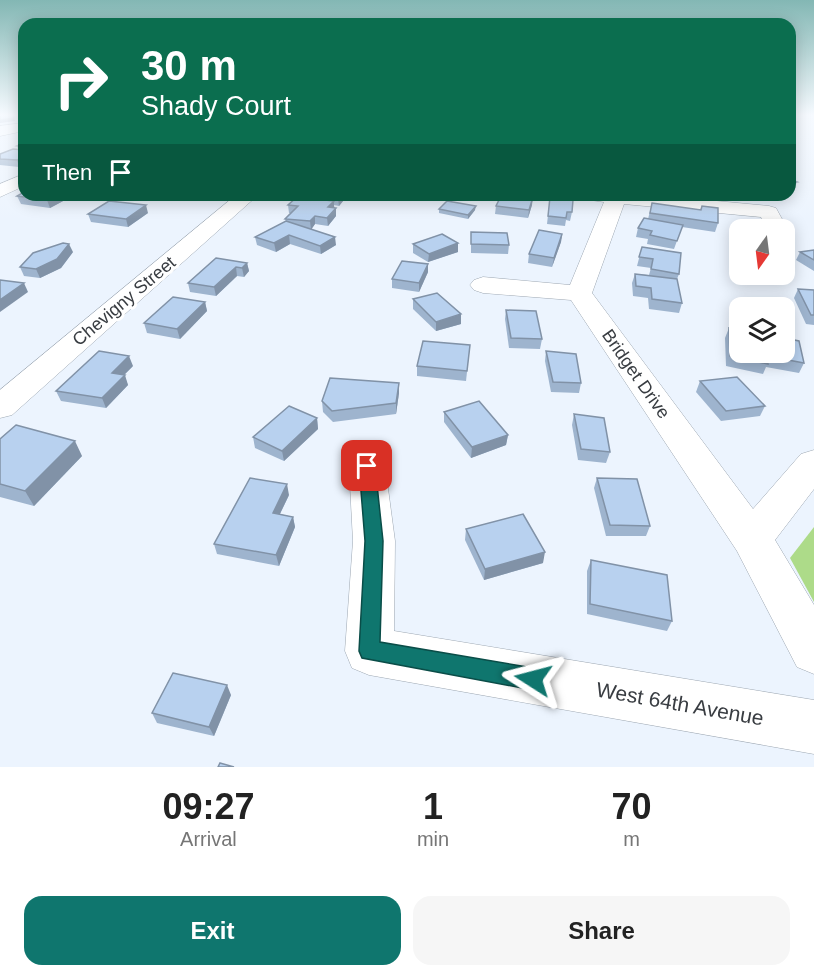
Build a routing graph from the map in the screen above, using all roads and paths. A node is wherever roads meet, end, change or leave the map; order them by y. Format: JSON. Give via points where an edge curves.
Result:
{"nodes":[{"id":1,"x":18,"y":182,"type":"edge"},
{"id":2,"x":0,"y":191,"type":"edge"},
{"id":3,"x":241,"y":201,"type":"edge"},
{"id":4,"x":602,"y":201,"type":"edge"},
{"id":5,"x":655,"y":201,"type":"edge"},
{"id":6,"x":772,"y":219,"type":"edge"},
{"id":7,"x":483,"y":285,"type":"dead end"},
{"id":8,"x":579,"y":293,"type":"junction"},
{"id":9,"x":0,"y":407,"type":"edge"},
{"id":10,"x":814,"y":463,"type":"edge"},
{"id":11,"x":367,"y":466,"type":"dead end"},
{"id":12,"x":752,"y":539,"type":"junction"},
{"id":13,"x":814,"y":650,"type":"edge"},
{"id":14,"x":814,"y":726,"type":"edge"}],
"edges":[{"from":1,"to":2,"type":"street"},
{"from":3,"to":9,"type":"street","name":"Chevigny Street"},
{"from":4,"to":8,"type":"street"},
{"from":5,"to":6,"type":"street","via":[[769,212]]},
{"from":7,"to":8,"type":"street"},
{"from":8,"to":12,"type":"street","name":"Bridget Drive"},
{"from":10,"to":12,"type":"street"},
{"from":11,"to":14,"type":"street","name":"West 64th Avenue","via":[[374,541],[369,651]]},
{"from":12,"to":13,"type":"street","name":"Bridget Drive"}]}
